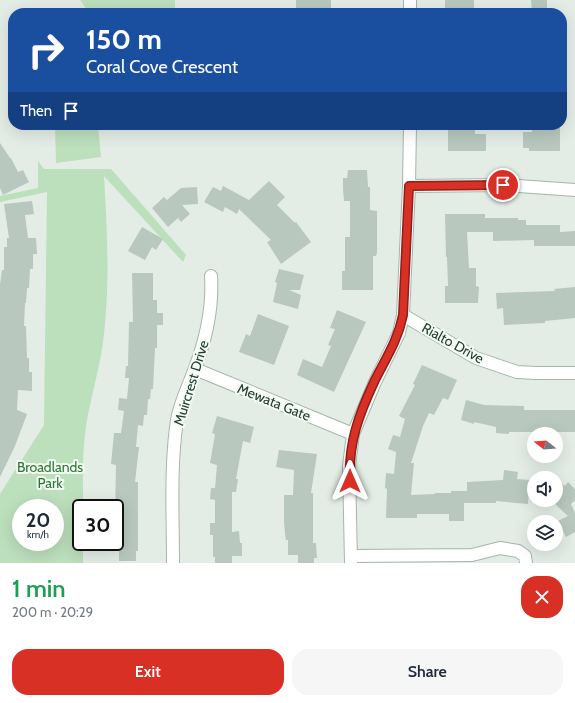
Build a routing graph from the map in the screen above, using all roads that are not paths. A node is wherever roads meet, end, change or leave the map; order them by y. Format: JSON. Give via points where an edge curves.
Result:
{"nodes":[{"id":1,"x":410,"y":130,"type":"edge"},
{"id":2,"x":409,"y":186,"type":"junction"},
{"id":3,"x":575,"y":190,"type":"edge"},
{"id":4,"x":211,"y":276,"type":"dead end"},
{"id":5,"x":403,"y":315,"type":"junction"},
{"id":6,"x":195,"y":369,"type":"junction"},
{"id":7,"x":575,"y":373,"type":"edge"},
{"id":8,"x":353,"y":434,"type":"junction"},
{"id":9,"x":352,"y":559,"type":"edge"},
{"id":10,"x":173,"y":563,"type":"edge"},
{"id":11,"x":526,"y":563,"type":"edge"}],
"edges":[{"from":1,"to":2,"type":"street"},
{"from":2,"to":3,"type":"street","via":[[503,185]]},
{"from":2,"to":5,"type":"street"},
{"from":4,"to":6,"type":"street","name":"Muircrest Drive","via":[[208,326]]},
{"from":5,"to":7,"type":"street","name":"Rialto Drive","via":[[476,358],[518,372]]},
{"from":5,"to":8,"type":"street","via":[[399,333]]},
{"from":6,"to":8,"type":"street","name":"Mewata Gate"},
{"from":6,"to":10,"type":"street","name":"Muircrest Drive","via":[[177,418],[173,470]]},
{"from":8,"to":9,"type":"street","via":[[349,466]]},
{"from":9,"to":11,"type":"street","via":[[472,555],[500,548],[518,551],[525,556]]}]}
